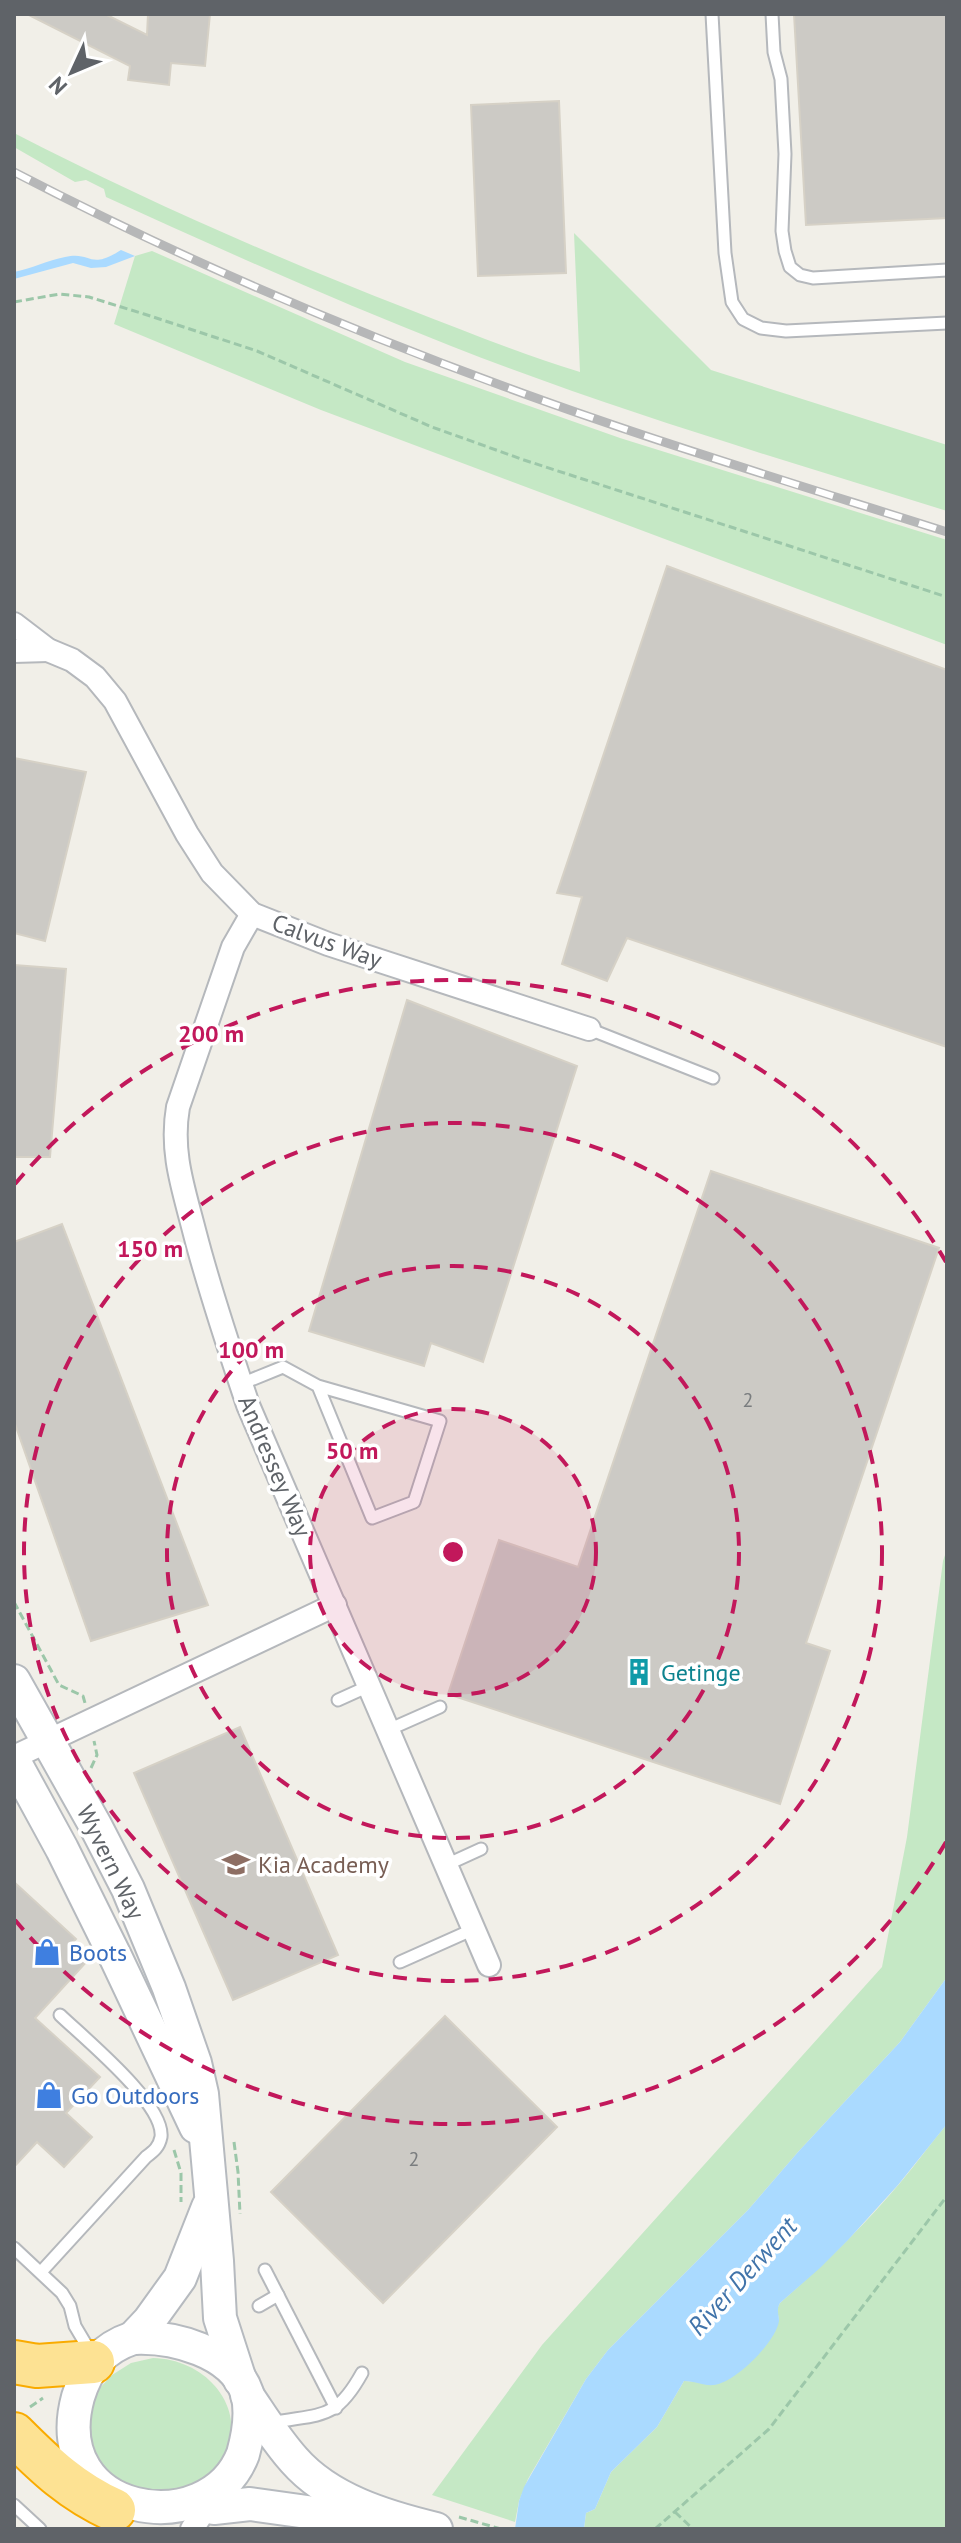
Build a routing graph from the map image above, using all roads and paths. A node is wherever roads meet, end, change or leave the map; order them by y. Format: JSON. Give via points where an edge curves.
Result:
{"nodes":[{"id":1,"x":712,"y":14,"type":"edge"},
{"id":2,"x":772,"y":14,"type":"edge"},
{"id":3,"x":947,"y":270,"type":"edge"},
{"id":4,"x":14,"y":302,"type":"edge"},
{"id":5,"x":947,"y":323,"type":"edge"},
{"id":6,"x":947,"y":597,"type":"edge"},
{"id":7,"x":14,"y":624,"type":"edge"},
{"id":8,"x":48,"y":650,"type":"junction"},
{"id":9,"x":14,"y":651,"type":"edge"},
{"id":10,"x":252,"y":914,"type":"junction"},
{"id":11,"x":589,"y":1029,"type":"joint"},
{"id":12,"x":713,"y":1078,"type":"dead end"},
{"id":13,"x":241,"y":1384,"type":"junction"},
{"id":14,"x":318,"y":1386,"type":"junction"},
{"id":15,"x":335,"y":1605,"type":"junction"},
{"id":16,"x":14,"y":1681,"type":"edge"},
{"id":17,"x":369,"y":1686,"type":"junction"},
{"id":18,"x":338,"y":1700,"type":"dead end"},
{"id":19,"x":440,"y":1707,"type":"dead end"},
{"id":20,"x":388,"y":1730,"type":"junction"},
{"id":21,"x":47,"y":1741,"type":"junction"},
{"id":22,"x":14,"y":1759,"type":"edge"},
{"id":23,"x":481,"y":1849,"type":"dead end"},
{"id":24,"x":446,"y":1865,"type":"junction"},
{"id":25,"x":474,"y":1929,"type":"junction"},
{"id":26,"x":400,"y":1962,"type":"dead end"},
{"id":27,"x":489,"y":1965,"type":"dead end"},
{"id":28,"x":60,"y":2015,"type":"dead end"},
{"id":29,"x":189,"y":2146,"type":"junction"},
{"id":30,"x":947,"y":2196,"type":"edge"},
{"id":31,"x":196,"y":2205,"type":"junction"},
{"id":32,"x":14,"y":2248,"type":"edge"},
{"id":33,"x":265,"y":2270,"type":"dead end"},
{"id":34,"x":41,"y":2272,"type":"junction"},
{"id":35,"x":278,"y":2295,"type":"junction"},
{"id":36,"x":259,"y":2306,"type":"dead end"},
{"id":37,"x":133,"y":2338,"type":"junction"},
{"id":38,"x":94,"y":2361,"type":"junction"},
{"id":39,"x":14,"y":2362,"type":"edge"},
{"id":40,"x":362,"y":2373,"type":"dead end"},
{"id":41,"x":244,"y":2388,"type":"junction"},
{"id":42,"x":336,"y":2408,"type":"junction"},
{"id":43,"x":267,"y":2424,"type":"junction"},
{"id":44,"x":14,"y":2434,"type":"edge"},
{"id":45,"x":14,"y":2505,"type":"edge"},
{"id":46,"x":674,"y":2511,"type":"junction"},
{"id":47,"x":121,"y":2515,"type":"junction"},
{"id":48,"x":386,"y":2517,"type":"junction"},
{"id":49,"x":202,"y":2518,"type":"edge"},
{"id":50,"x":40,"y":2529,"type":"edge"},
{"id":51,"x":436,"y":2529,"type":"edge"},
{"id":52,"x":655,"y":2529,"type":"edge"},
{"id":53,"x":693,"y":2529,"type":"edge"}],
"edges":[{"from":1,"to":5,"type":"lane","via":[[725,253],[732,302],[743,319],[786,331]]},
{"from":2,"to":3,"type":"lane","via":[[785,154],[782,231],[790,267],[813,278]]},
{"from":4,"to":6,"type":"path","via":[[60,294],[144,314],[257,351],[432,427],[524,460]]},
{"from":7,"to":8,"type":"street","name":"Calvus Way"},
{"from":8,"to":9,"type":"street"},
{"from":8,"to":10,"type":"street","name":"Calvus Way","via":[[95,677],[115,701],[212,873]]},
{"from":10,"to":11,"type":"street","name":"Calvus Way"},
{"from":10,"to":13,"type":"street","name":"Andressey Way","via":[[233,947],[174,1131],[178,1169],[215,1309]]},
{"from":11,"to":12,"type":"lane"},
{"from":13,"to":14,"type":"lane","via":[[283,1367]]},
{"from":13,"to":15,"type":"street","name":"Andressey Way"},
{"from":14,"to":14,"type":"lane","via":[[372,1518],[414,1502],[440,1421]]},
{"from":15,"to":17,"type":"street","name":"Andressey Way"},
{"from":15,"to":21,"type":"street"},
{"from":16,"to":21,"type":"street","name":"Wyvern Way"},
{"from":17,"to":18,"type":"lane"},
{"from":17,"to":20,"type":"street","name":"Andressey Way"},
{"from":19,"to":20,"type":"lane"},
{"from":20,"to":24,"type":"street","name":"Andressey Way"},
{"from":21,"to":22,"type":"street"},
{"from":21,"to":29,"type":"street","name":"Wyvern Way","via":[[128,1889],[169,1988],[202,2094]]},
{"from":22,"to":29,"type":"street","name":"Wyvern Way","via":[[116,1958]]},
{"from":23,"to":24,"type":"lane"},
{"from":24,"to":25,"type":"street","name":"Andressey Way"},
{"from":25,"to":26,"type":"lane"},
{"from":25,"to":27,"type":"street","name":"Andressey Way"},
{"from":28,"to":34,"type":"lane","via":[[143,2095],[156,2115],[161,2139]]},
{"from":29,"to":31,"type":"street","name":"Wyvern Way"},
{"from":29,"to":31,"type":"path","via":[[181,2173]]},
{"from":30,"to":46,"type":"path","via":[[769,2429]]},
{"from":31,"to":37,"type":"street","name":"Wyvern Way","via":[[180,2278]]},
{"from":31,"to":41,"type":"street","name":"Wyvern Way","via":[[217,2261],[220,2318]]},
{"from":32,"to":34,"type":"lane"},
{"from":33,"to":35,"type":"lane"},
{"from":34,"to":38,"type":"lane","via":[[70,2306]]},
{"from":35,"to":36,"type":"lane"},
{"from":35,"to":42,"type":"lane"},
{"from":37,"to":38,"type":"street"},
{"from":37,"to":41,"type":"street","via":[[160,2338],[199,2349],[222,2362]]},
{"from":38,"to":39,"type":"highway","via":[[54,2366]]},
{"from":38,"to":47,"type":"street","via":[[76,2407],[75,2438],[95,2491]]},
{"from":40,"to":42,"type":"lane"},
{"from":41,"to":43,"type":"street"},
{"from":41,"to":49,"type":"street","via":[[249,2417],[242,2457],[227,2489]]},
{"from":42,"to":43,"type":"lane"},
{"from":43,"to":48,"type":"street","via":[[309,2475]]},
{"from":44,"to":47,"type":"highway","via":[[68,2485]]},
{"from":45,"to":50,"type":"lane"},
{"from":46,"to":52,"type":"path"},
{"from":46,"to":53,"type":"path"},
{"from":47,"to":49,"type":"street","via":[[155,2523]]},
{"from":48,"to":49,"type":"street","via":[[343,2517],[250,2504]]},
{"from":48,"to":51,"type":"street"}]}
